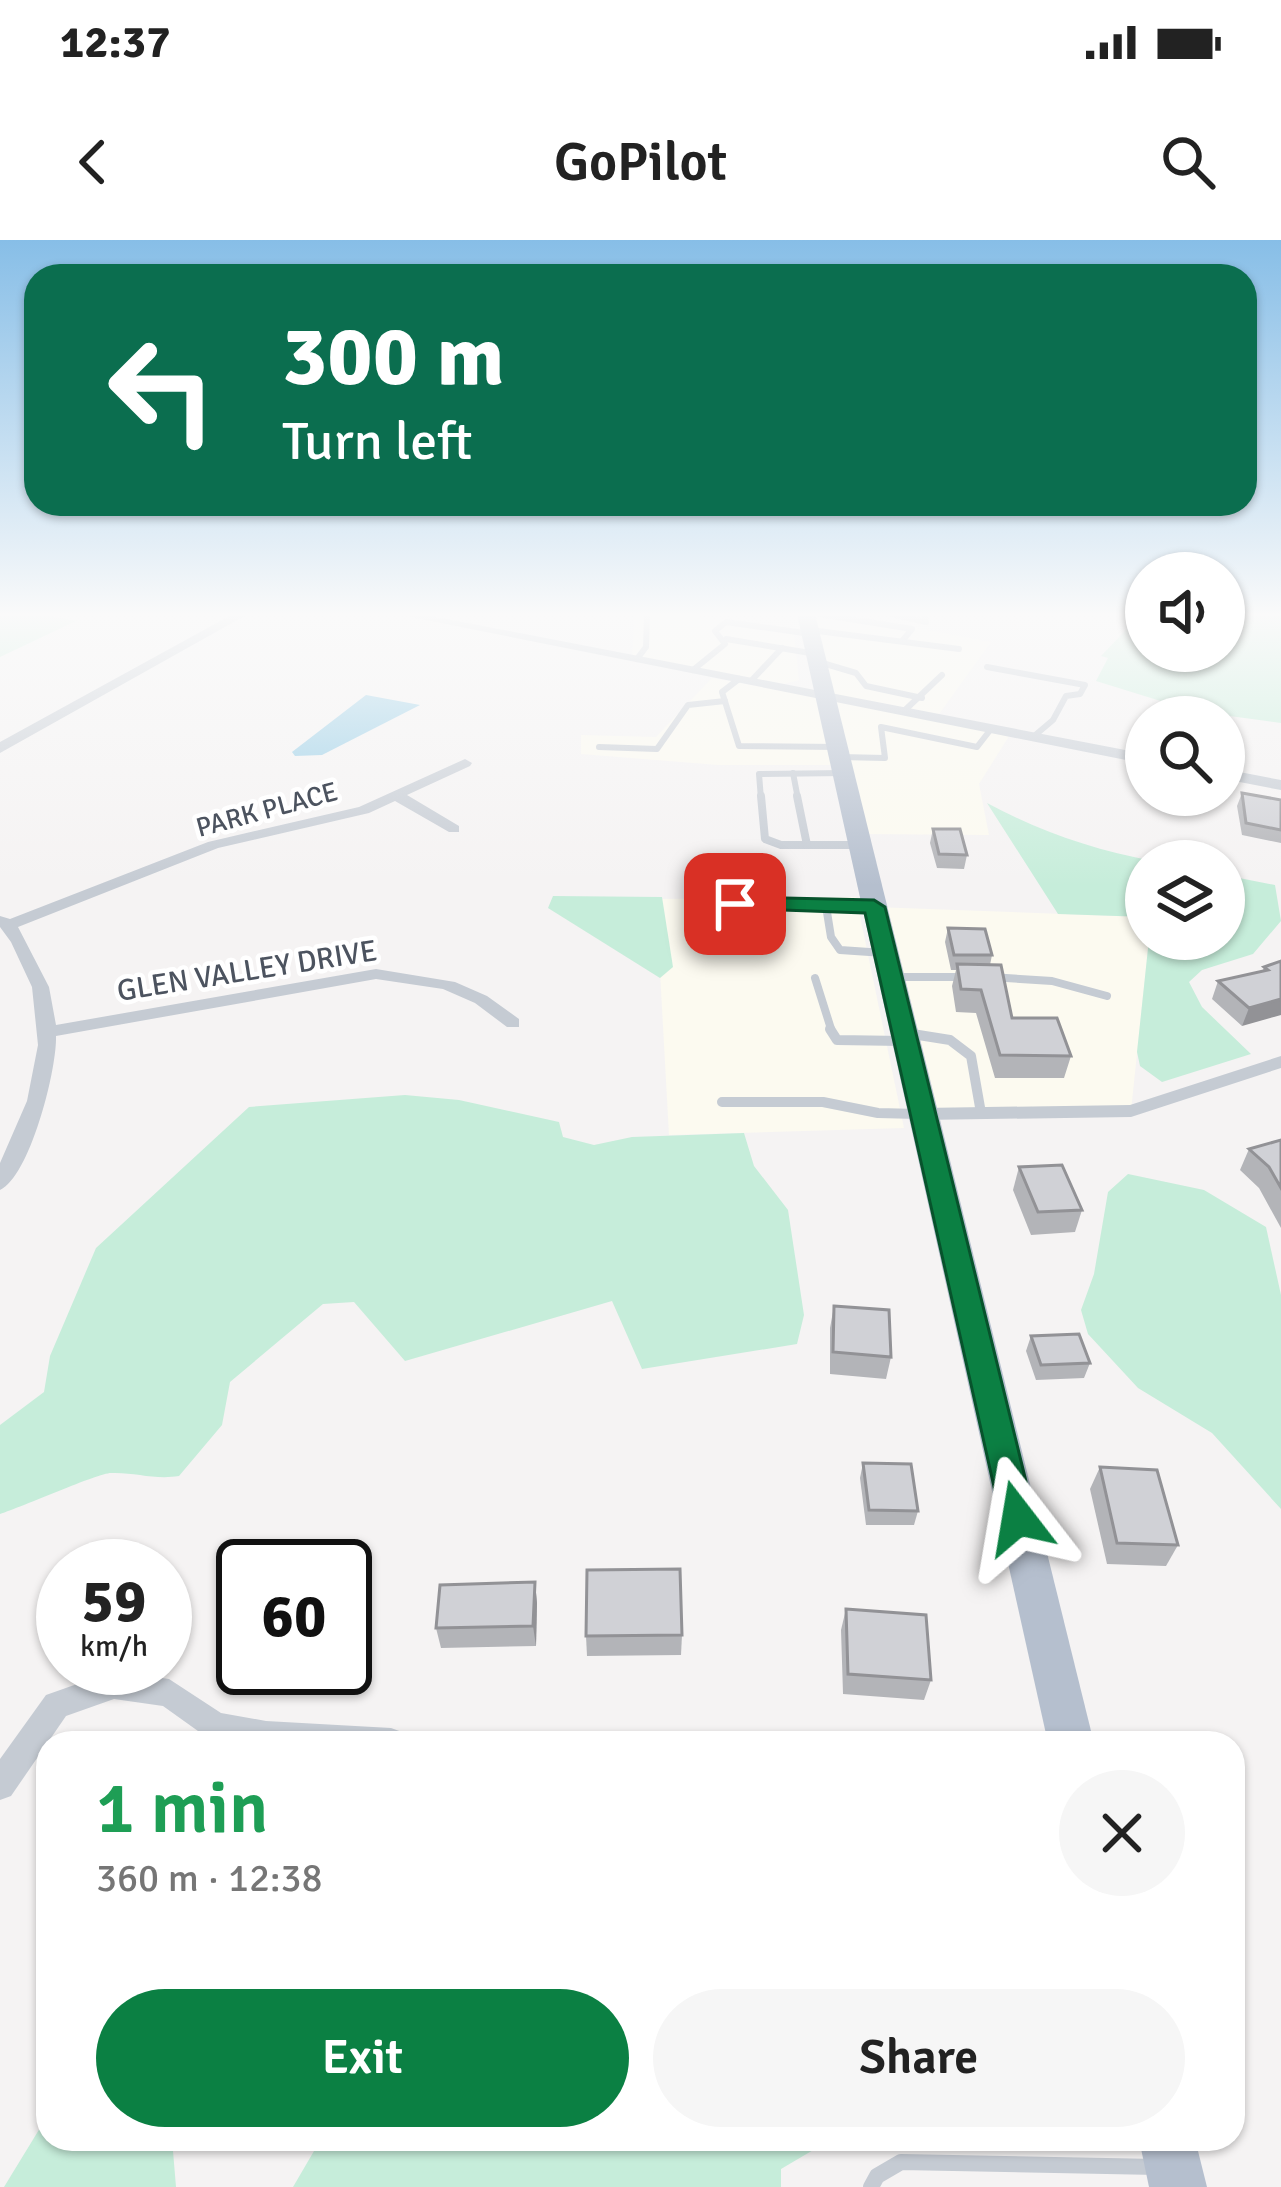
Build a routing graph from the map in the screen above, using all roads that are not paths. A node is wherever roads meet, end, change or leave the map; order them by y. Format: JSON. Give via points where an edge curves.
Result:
{"nodes":[{"id":1,"x":78,"y":705,"type":"edge"},
{"id":2,"x":689,"y":705,"type":"edge"},
{"id":3,"x":728,"y":705,"type":"edge"},
{"id":4,"x":830,"y":705,"type":"edge"},
{"id":5,"x":873,"y":705,"type":"edge"},
{"id":6,"x":913,"y":705,"type":"edge"},
{"id":7,"x":1061,"y":705,"type":"edge"},
{"id":8,"x":904,"y":711,"type":"junction"},
{"id":9,"x":991,"y":729,"type":"junction"},
{"id":10,"x":1034,"y":737,"type":"junction"},
{"id":11,"x":599,"y":747,"type":"dead end"},
{"id":12,"x":0,"y":748,"type":"edge"},
{"id":13,"x":1125,"y":755,"type":"edge"},
{"id":14,"x":841,"y":759,"type":"junction"},
{"id":15,"x":465,"y":763,"type":"dead end"},
{"id":16,"x":793,"y":773,"type":"junction"},
{"id":17,"x":1245,"y":778,"type":"edge"},
{"id":18,"x":1281,"y":785,"type":"edge"},
{"id":19,"x":399,"y":797,"type":"junction"},
{"id":20,"x":454,"y":829,"type":"dead end"},
{"id":21,"x":860,"y":844,"type":"junction"},
{"id":22,"x":807,"y":845,"type":"junction"},
{"id":23,"x":735,"y":904,"type":"dead end"},
{"id":24,"x":826,"y":906,"type":"junction"},
{"id":25,"x":874,"y":907,"type":"junction"},
{"id":26,"x":5,"y":923,"type":"edge"},
{"id":27,"x":888,"y":965,"type":"junction"},
{"id":28,"x":815,"y":978,"type":"dead end"},
{"id":29,"x":1108,"y":996,"type":"dead end"},
{"id":30,"x":513,"y":1024,"type":"dead end"},
{"id":31,"x":49,"y":1032,"type":"junction"},
{"id":32,"x":904,"y":1037,"type":"junction"},
{"id":33,"x":1281,"y":1062,"type":"edge"},
{"id":34,"x":1257,"y":1071,"type":"junction"},
{"id":35,"x":1275,"y":1084,"type":"dead end"},
{"id":36,"x":722,"y":1102,"type":"dead end"},
{"id":37,"x":981,"y":1113,"type":"junction"},
{"id":38,"x":922,"y":1114,"type":"junction"},
{"id":39,"x":0,"y":1183,"type":"edge"},
{"id":40,"x":38,"y":1731,"type":"edge"},
{"id":41,"x":240,"y":1731,"type":"edge"},
{"id":42,"x":1068,"y":1731,"type":"edge"},
{"id":43,"x":36,"y":1734,"type":"edge"},
{"id":44,"x":0,"y":1785,"type":"edge"},
{"id":45,"x":1173,"y":2164,"type":"edge"},
{"id":46,"x":871,"y":2187,"type":"edge"}],
"edges":[{"from":1,"to":12,"type":"street"},
{"from":2,"to":11,"type":"lane","via":[[657,749]]},
{"from":3,"to":14,"type":"lane","via":[[739,746]]},
{"from":4,"to":14,"type":"main road"},
{"from":5,"to":8,"type":"street"},
{"from":6,"to":8,"type":"lane"},
{"from":7,"to":10,"type":"lane"},
{"from":8,"to":9,"type":"street"},
{"from":9,"to":10,"type":"street"},
{"from":9,"to":14,"type":"lane","via":[[977,747],[881,727],[885,758]]},
{"from":10,"to":13,"type":"street"},
{"from":14,"to":16,"type":"lane"},
{"from":14,"to":21,"type":"main road"},
{"from":15,"to":19,"type":"street","name":"PARK PLACE"},
{"from":16,"to":22,"type":"lane"},
{"from":16,"to":22,"type":"lane","via":[[757,776],[765,839]]},
{"from":17,"to":18,"type":"street"},
{"from":19,"to":20,"type":"street"},
{"from":19,"to":26,"type":"street","name":"PARK PLACE","via":[[213,845]]},
{"from":21,"to":22,"type":"lane"},
{"from":21,"to":25,"type":"main road"},
{"from":23,"to":24,"type":"lane"},
{"from":24,"to":25,"type":"lane"},
{"from":24,"to":27,"type":"lane","via":[[840,950]]},
{"from":25,"to":27,"type":"main road"},
{"from":26,"to":31,"type":"street","via":[[37,975]]},
{"from":27,"to":29,"type":"lane","via":[[1039,979]]},
{"from":27,"to":32,"type":"main road"},
{"from":28,"to":32,"type":"lane","via":[[837,1040]]},
{"from":30,"to":31,"type":"street","name":"GLEN VALLEY DRIVE","via":[[485,998],[430,978],[376,974]]},
{"from":31,"to":39,"type":"street","via":[[49,1067],[32,1124]]},
{"from":32,"to":37,"type":"lane","via":[[950,1040],[971,1056]]},
{"from":32,"to":38,"type":"main road"},
{"from":33,"to":34,"type":"street"},
{"from":34,"to":35,"type":"street"},
{"from":34,"to":37,"type":"street","via":[[1131,1111]]},
{"from":36,"to":38,"type":"lane","via":[[823,1102]]},
{"from":37,"to":38,"type":"street"},
{"from":38,"to":42,"type":"main road"},
{"from":40,"to":41,"type":"street","via":[[56,1705],[115,1685],[169,1693],[215,1726]]},
{"from":43,"to":44,"type":"street"},
{"from":45,"to":46,"type":"lane","via":[[901,2162]]}]}
